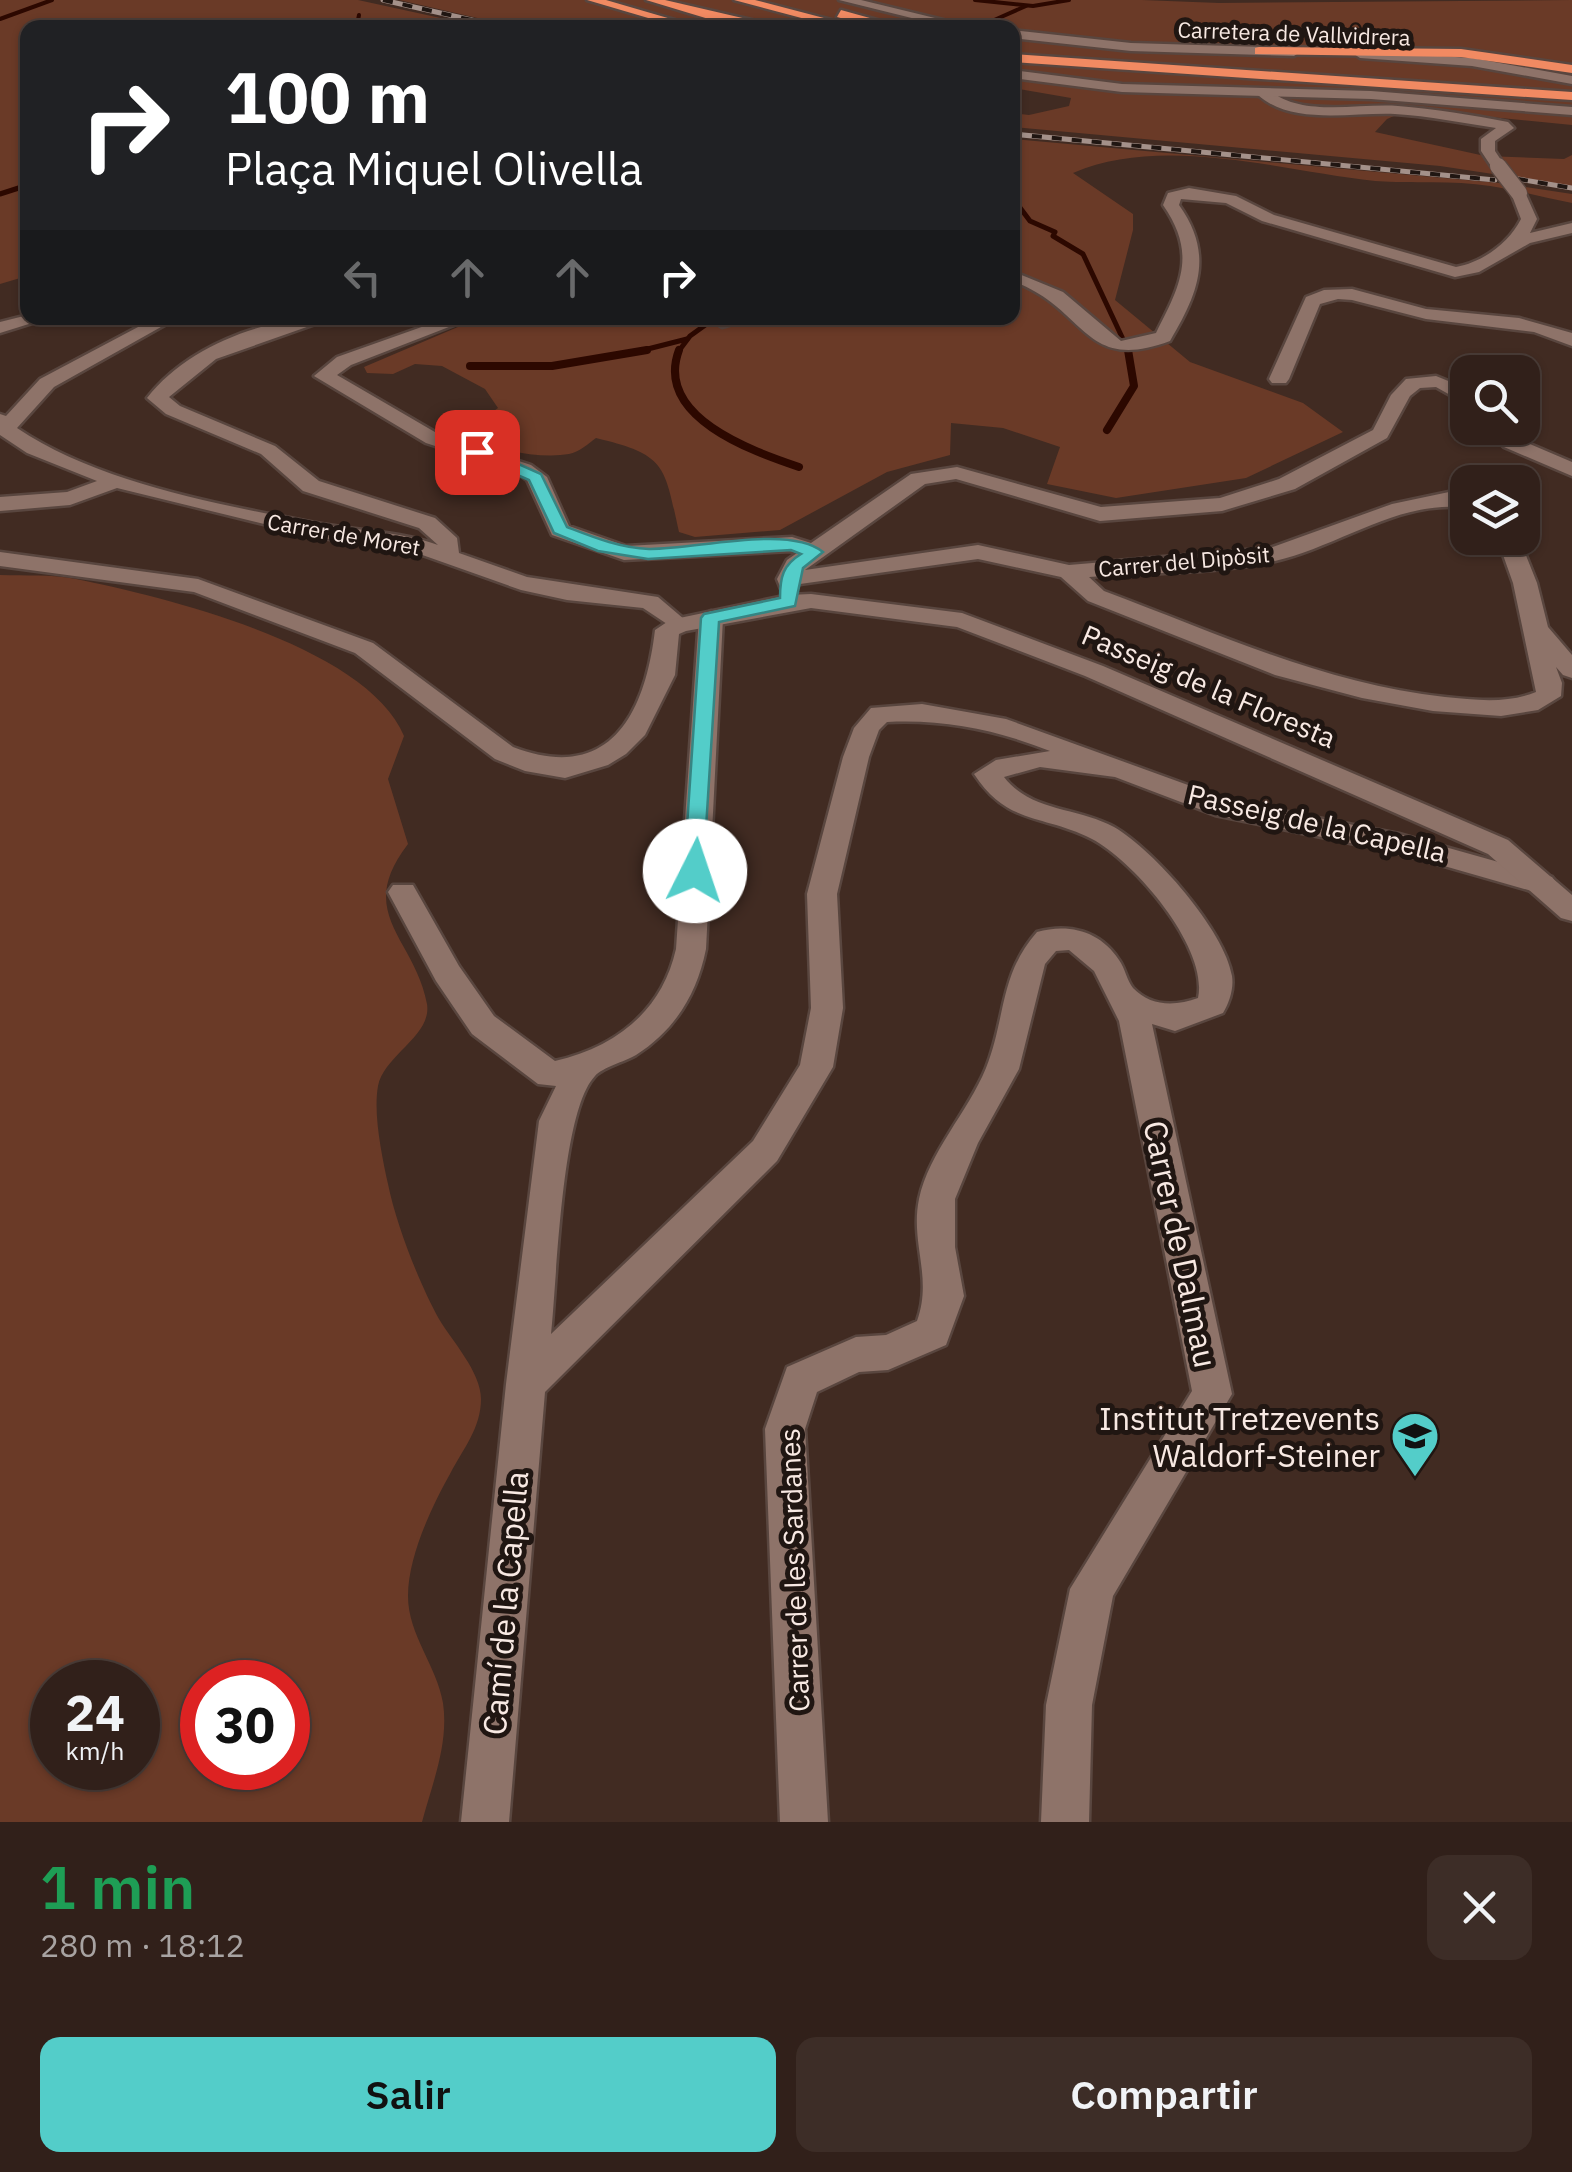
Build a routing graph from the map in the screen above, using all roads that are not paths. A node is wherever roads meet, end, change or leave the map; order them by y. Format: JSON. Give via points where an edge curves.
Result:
{"nodes":[{"id":1,"x":593,"y":0,"type":"edge"},
{"id":2,"x":652,"y":0,"type":"edge"},
{"id":3,"x":740,"y":0,"type":"edge"},
{"id":4,"x":792,"y":0,"type":"edge"},
{"id":5,"x":836,"y":0,"type":"edge"},
{"id":6,"x":845,"y":0,"type":"edge"},
{"id":7,"x":666,"y":20,"type":"edge"},
{"id":8,"x":733,"y":20,"type":"edge"},
{"id":9,"x":823,"y":20,"type":"edge"},
{"id":10,"x":863,"y":20,"type":"edge"},
{"id":11,"x":885,"y":20,"type":"edge"},
{"id":12,"x":932,"y":20,"type":"edge"},
{"id":13,"x":1020,"y":35,"type":"edge"},
{"id":14,"x":1020,"y":51,"type":"edge"},
{"id":15,"x":1020,"y":51,"type":"edge"},
{"id":16,"x":1260,"y":51,"type":"junction"},
{"id":17,"x":1020,"y":60,"type":"edge"},
{"id":18,"x":1020,"y":60,"type":"edge"},
{"id":19,"x":1572,"y":69,"type":"edge"},
{"id":20,"x":1540,"y":72,"type":"junction"},
{"id":21,"x":1020,"y":75,"type":"edge"},
{"id":22,"x":1572,"y":80,"type":"edge"},
{"id":23,"x":1572,"y":88,"type":"edge"},
{"id":24,"x":1246,"y":91,"type":"junction"},
{"id":25,"x":1264,"y":92,"type":"junction"},
{"id":26,"x":1322,"y":93,"type":"junction"},
{"id":27,"x":1572,"y":98,"type":"edge"},
{"id":28,"x":1572,"y":110,"type":"edge"},
{"id":29,"x":1572,"y":228,"type":"edge"},
{"id":30,"x":1517,"y":243,"type":"junction"},
{"id":31,"x":1020,"y":278,"type":"edge"},
{"id":32,"x":155,"y":325,"type":"edge"},
{"id":33,"x":292,"y":325,"type":"edge"},
{"id":34,"x":444,"y":325,"type":"edge"},
{"id":35,"x":1572,"y":340,"type":"edge"},
{"id":36,"x":1279,"y":379,"type":"dead end"},
{"id":37,"x":1450,"y":386,"type":"edge"},
{"id":38,"x":2,"y":424,"type":"edge"},
{"id":39,"x":1518,"y":445,"type":"edge"},
{"id":40,"x":1572,"y":470,"type":"edge"},
{"id":41,"x":114,"y":482,"type":"junction"},
{"id":42,"x":1450,"y":498,"type":"edge"},
{"id":43,"x":0,"y":504,"type":"edge"},
{"id":44,"x":814,"y":552,"type":"junction"},
{"id":45,"x":448,"y":554,"type":"junction"},
{"id":46,"x":1513,"y":555,"type":"edge"},
{"id":47,"x":0,"y":560,"type":"edge"},
{"id":48,"x":1069,"y":572,"type":"junction"},
{"id":49,"x":789,"y":590,"type":"junction"},
{"id":50,"x":710,"y":618,"type":"junction"},
{"id":51,"x":679,"y":625,"type":"junction"},
{"id":52,"x":1536,"y":629,"type":"junction"},
{"id":53,"x":1572,"y":670,"type":"edge"},
{"id":54,"x":1130,"y":771,"type":"junction"},
{"id":55,"x":1542,"y":884,"type":"junction"},
{"id":56,"x":403,"y":892,"type":"dead end"},
{"id":57,"x":1572,"y":911,"type":"edge"},
{"id":58,"x":1121,"y":996,"type":"junction"},
{"id":59,"x":581,"y":1070,"type":"junction"},
{"id":60,"x":526,"y":1384,"type":"junction"},
{"id":61,"x":485,"y":1822,"type":"edge"},
{"id":62,"x":804,"y":1822,"type":"edge"},
{"id":63,"x":1064,"y":1822,"type":"edge"}],
"edges":[{"from":1,"to":7,"type":"highway"},
{"from":2,"to":8,"type":"highway"},
{"from":3,"to":9,"type":"highway"},
{"from":4,"to":10,"type":"highway"},
{"from":5,"to":11,"type":"street"},
{"from":6,"to":12,"type":"street"},
{"from":13,"to":16,"type":"street","name":"Carretera de Vallvidrera"},
{"from":14,"to":20,"type":"highway"},
{"from":15,"to":23,"type":"highway"},
{"from":16,"to":19,"type":"highway","via":[[1461,54]]},
{"from":16,"to":20,"type":"street","name":"Carretera de Vallvidrera","via":[[1412,57]]},
{"from":17,"to":24,"type":"highway","via":[[1150,84]]},
{"from":18,"to":27,"type":"highway"},
{"from":20,"to":22,"type":"street","name":"Carretera de Vallvidrera"},
{"from":21,"to":24,"type":"street","via":[[1104,87]]},
{"from":24,"to":25,"type":"street"},
{"from":25,"to":26,"type":"street"},
{"from":25,"to":30,"type":"street","bridge":true,"via":[[1274,102],[1302,108],[1398,110],[1503,125],[1488,139],[1488,151],[1529,219]]},
{"from":26,"to":27,"type":"highway"},
{"from":26,"to":28,"type":"street"},
{"from":29,"to":30,"type":"street"},
{"from":30,"to":31,"type":"street","via":[[1476,270],[1456,272],[1268,218],[1230,198],[1174,196],[1170,206],[1192,246],[1186,278],[1163,337],[1143,346],[1120,347],[1097,337],[1070,306]]},
{"from":32,"to":38,"type":"street","via":[[47,383]]},
{"from":33,"to":45,"type":"street","via":[[225,345],[175,376],[157,398],[268,450],[312,486],[428,523],[449,543]]},
{"from":34,"to":44,"type":"street","via":[[344,362],[324,376],[433,439],[524,469],[536,477],[560,530],[604,547],[648,554],[792,544]]},
{"from":35,"to":36,"type":"street","via":[[1537,326],[1426,314],[1364,297],[1318,296]]},
{"from":37,"to":44,"type":"street","via":[[1414,382],[1404,388],[1380,434],[1287,484],[1222,504],[1100,514],[957,473],[920,479]]},
{"from":38,"to":41,"type":"street","name":"Carrer de Moret","via":[[34,449]]},
{"from":39,"to":40,"type":"street"},
{"from":41,"to":43,"type":"street","via":[[70,498]]},
{"from":41,"to":45,"type":"street","name":"Carrer de Moret"},
{"from":42,"to":48,"type":"street","name":"Carrer del Dipòsit","via":[[1422,500],[1271,555]]},
{"from":44,"to":49,"type":"street","via":[[795,565]]},
{"from":45,"to":51,"type":"street","name":"Carrer de Moret","via":[[521,583],[650,602]]},
{"from":46,"to":52,"type":"street"},
{"from":47,"to":51,"type":"street","via":[[198,586],[364,648],[504,753],[535,766],[565,768],[617,748],[636,729],[662,675],[668,630]]},
{"from":48,"to":49,"type":"street","via":[[978,552]]},
{"from":48,"to":52,"type":"street","via":[[1096,596],[1308,677],[1474,709],[1538,704],[1548,696]]},
{"from":49,"to":50,"type":"street"},
{"from":49,"to":55,"type":"street","name":"Passeig de la Floresta","via":[[811,601],[962,620],[999,633],[1414,807],[1498,847]]},
{"from":50,"to":51,"type":"street"},
{"from":50,"to":59,"type":"street","via":[[690,949],[682,986],[637,1036]]},
{"from":52,"to":53,"type":"street"},
{"from":54,"to":55,"type":"street","name":"Passeig de la Capella","via":[[1210,804],[1453,854]]},
{"from":54,"to":58,"type":"street","via":[[1049,757],[1010,761],[988,774],[999,794],[1101,832],[1130,851],[1190,922],[1217,976],[1212,1005],[1176,1019]]},
{"from":54,"to":60,"type":"street","name":"Passeig de la Capella","via":[[1049,738],[957,718],[880,714],[856,757],[822,894],[827,1008],[816,1067],[765,1151]]},
{"from":55,"to":57,"type":"street","name":"Passeig de la Floresta"},
{"from":56,"to":59,"type":"street","via":[[484,1026],[550,1075]]},
{"from":58,"to":62,"type":"street","name":"Carrer de les Sardanes","via":[[1106,964],[1076,939],[1048,940],[1030,960],[1002,1069],[937,1198],[946,1296],[932,1333],[801,1380],[784,1429]]},
{"from":58,"to":63,"type":"street","name":"Carrer de Dalmau","via":[[1135,1020],[1212,1394],[1092,1589],[1069,1705]]},
{"from":59,"to":60,"type":"street","name":"Camí de la Capella","via":[[556,1121]]},
{"from":60,"to":61,"type":"street","name":"Camí de la Capella"}]}
